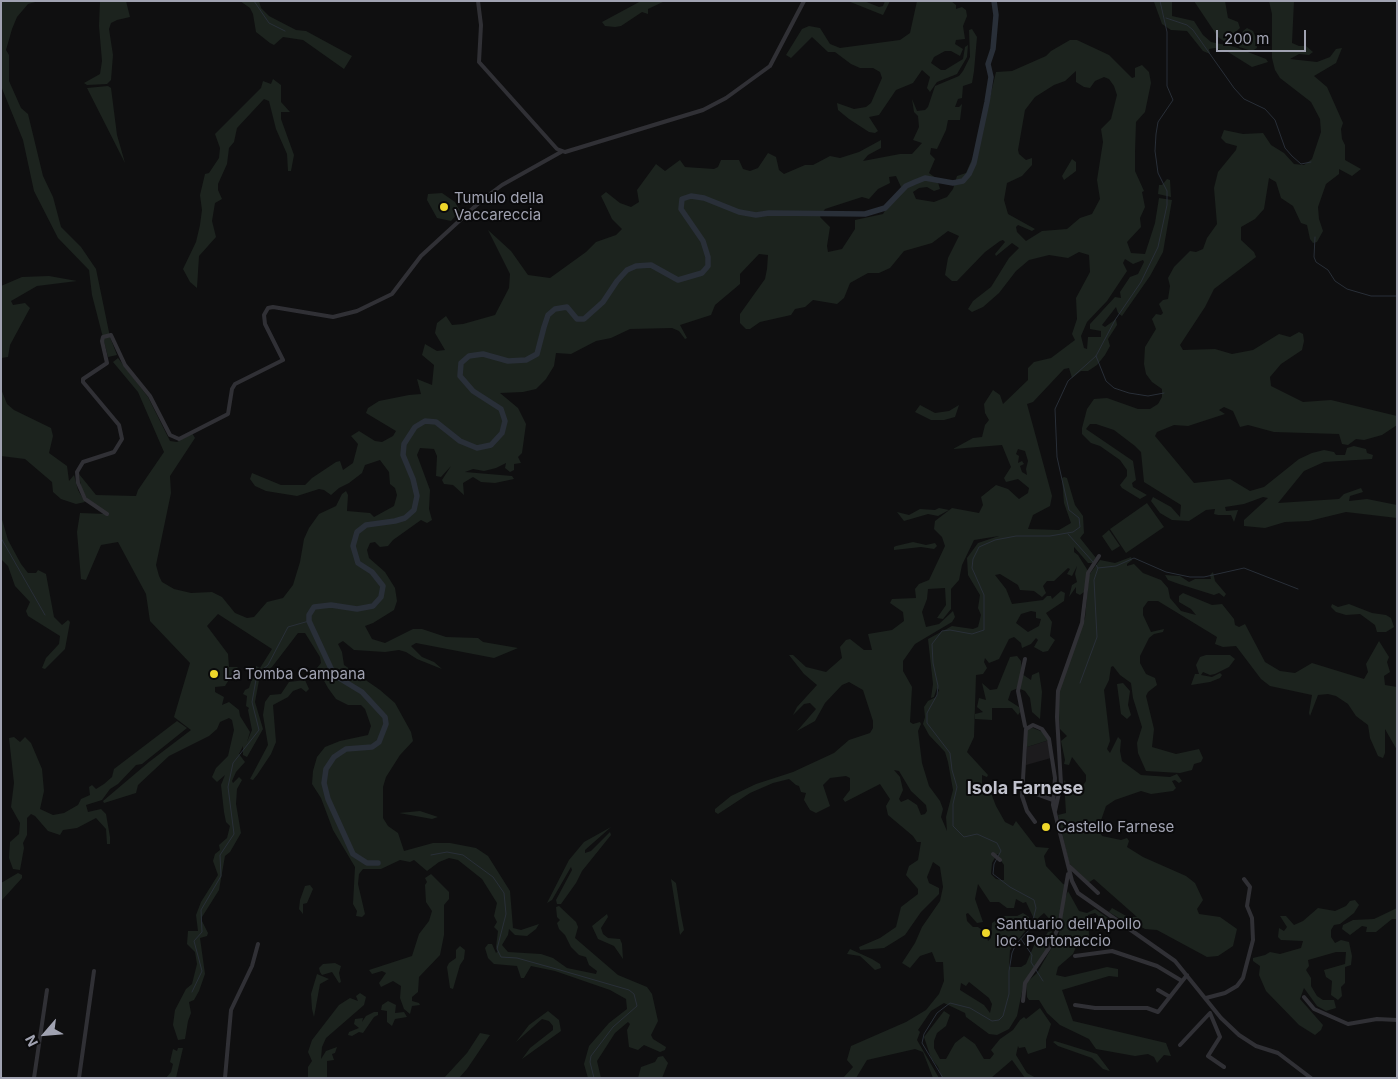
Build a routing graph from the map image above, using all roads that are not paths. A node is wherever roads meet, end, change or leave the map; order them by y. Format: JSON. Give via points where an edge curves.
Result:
{"nodes":[{"id":1,"x":478,"y":1,"type":"edge"},
{"id":2,"x":804,"y":1,"type":"edge"},
{"id":3,"x":561,"y":152,"type":"junction"},
{"id":4,"x":107,"y":514,"type":"dead end"},
{"id":5,"x":1098,"y":558,"type":"dead end"},
{"id":6,"x":1025,"y":659,"type":"dead end"},
{"id":7,"x":1025,"y":726,"type":"dead end"},
{"id":8,"x":1034,"y":793,"type":"dead end"},
{"id":9,"x":1053,"y":800,"type":"junction"},
{"id":10,"x":1055,"y":811,"type":"junction"},
{"id":11,"x":1035,"y":822,"type":"dead end"},
{"id":12,"x":1068,"y":866,"type":"junction"},
{"id":13,"x":1244,"y":879,"type":"dead end"},
{"id":14,"x":1098,"y":893,"type":"dead end"},
{"id":15,"x":258,"y":944,"type":"dead end"},
{"id":16,"x":1075,"y":956,"type":"dead end"},
{"id":17,"x":94,"y":971,"type":"dead end"},
{"id":18,"x":1187,"y":975,"type":"junction"},
{"id":19,"x":1182,"y":981,"type":"junction"},
{"id":20,"x":47,"y":990,"type":"dead end"},
{"id":21,"x":1158,"y":990,"type":"dead end"},
{"id":22,"x":1170,"y":997,"type":"junction"},
{"id":23,"x":1304,"y":997,"type":"dead end"},
{"id":24,"x":1206,"y":998,"type":"junction"},
{"id":25,"x":1023,"y":1001,"type":"dead end"},
{"id":26,"x":1075,"y":1005,"type":"dead end"},
{"id":27,"x":1214,"y":1009,"type":"junction"},
{"id":28,"x":1210,"y":1013,"type":"junction"},
{"id":29,"x":1397,"y":1020,"type":"edge"},
{"id":30,"x":1180,"y":1045,"type":"dead end"},
{"id":31,"x":1224,"y":1066,"type":"dead end"},
{"id":32,"x":34,"y":1078,"type":"edge"},
{"id":33,"x":79,"y":1078,"type":"edge"},
{"id":34,"x":225,"y":1078,"type":"edge"},
{"id":35,"x":1311,"y":1078,"type":"edge"}],
"edges":[{"from":1,"to":3,"type":"street","via":[[481,24],[479,62]]},
{"from":2,"to":3,"type":"street","via":[[770,66],[726,98],[703,110]]},
{"from":3,"to":4,"type":"street","via":[[482,200],[421,256],[392,294],[357,311],[332,317],[273,306],[268,308],[264,314],[265,324],[283,360],[235,384],[228,414],[179,439],[170,435],[150,396],[125,365],[111,335],[103,337],[107,363],[83,382],[119,424],[122,439],[117,449],[83,462],[77,472],[85,499]]},
{"from":5,"to":10,"type":"street","via":[[1088,576],[1082,623],[1058,691],[1061,784]]},
{"from":6,"to":7,"type":"street","via":[[1018,691]]},
{"from":8,"to":9,"type":"street"},
{"from":9,"to":10,"type":"street"},
{"from":9,"to":11,"type":"street","via":[[1055,778],[1049,739],[1042,729],[1033,725],[1026,729],[1022,796]]},
{"from":10,"to":12,"type":"street"},
{"from":12,"to":14,"type":"street"},
{"from":12,"to":18,"type":"street","via":[[1081,896],[1172,958]]},
{"from":12,"to":25,"type":"street","via":[[1068,886],[1059,926],[1038,968],[1025,983]]},
{"from":13,"to":24,"type":"street","via":[[1250,887],[1247,906],[1253,924],[1253,940],[1242,978],[1237,986],[1225,993]]},
{"from":15,"to":34,"type":"street","via":[[252,966],[231,1010]]},
{"from":16,"to":19,"type":"street","via":[[1112,952],[1157,966]]},
{"from":17,"to":33,"type":"street"},
{"from":18,"to":19,"type":"street"},
{"from":18,"to":24,"type":"street"},
{"from":19,"to":22,"type":"street"},
{"from":20,"to":32,"type":"street"},
{"from":21,"to":22,"type":"street"},
{"from":22,"to":26,"type":"street","via":[[1157,1013],[1147,1008]]},
{"from":23,"to":29,"type":"street","via":[[1314,1009],[1348,1024]]},
{"from":24,"to":27,"type":"street"},
{"from":27,"to":28,"type":"street"},
{"from":27,"to":35,"type":"street","via":[[1244,1039],[1259,1048],[1278,1052]]},
{"from":28,"to":30,"type":"street"},
{"from":28,"to":31,"type":"street","via":[[1220,1037],[1208,1056]]}]}
